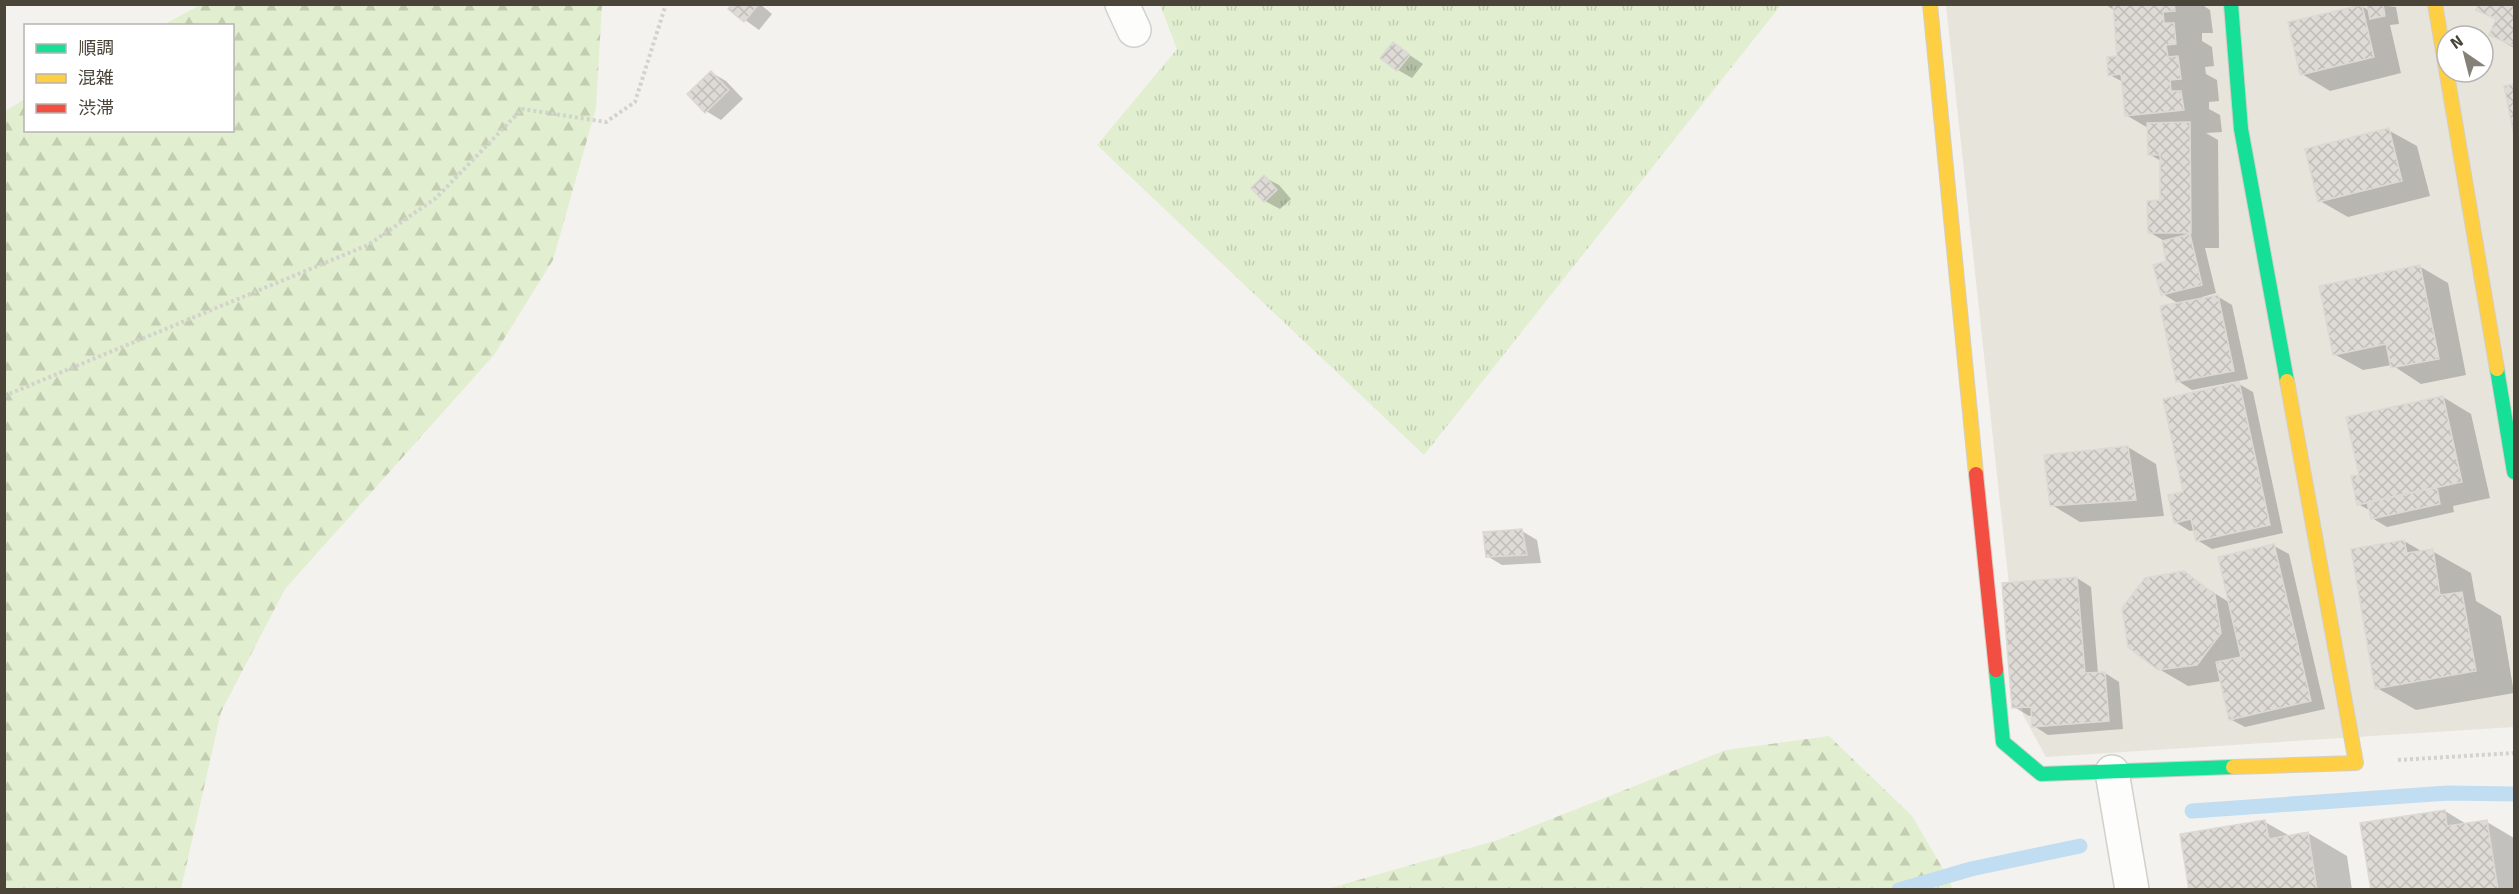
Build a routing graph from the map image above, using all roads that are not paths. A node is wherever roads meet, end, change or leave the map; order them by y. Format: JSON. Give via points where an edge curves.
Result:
{"nodes":[{"id":1,"x":1930,"y":4,"type":"edge"},
{"id":2,"x":2232,"y":4,"type":"edge"},
{"id":3,"x":2435,"y":4,"type":"edge"},
{"id":4,"x":2514,"y":471,"type":"edge"},
{"id":5,"x":2112,"y":772,"type":"junction"},
{"id":6,"x":2132,"y":890,"type":"edge"}],
"edges":[{"from":1,"to":5,"type":"street","via":[[2003,742],[2041,774]]},
{"from":2,"to":5,"type":"street","via":[[2241,129],[2356,763]]},
{"from":3,"to":4,"type":"street"},
{"from":5,"to":6,"type":"street"}]}
